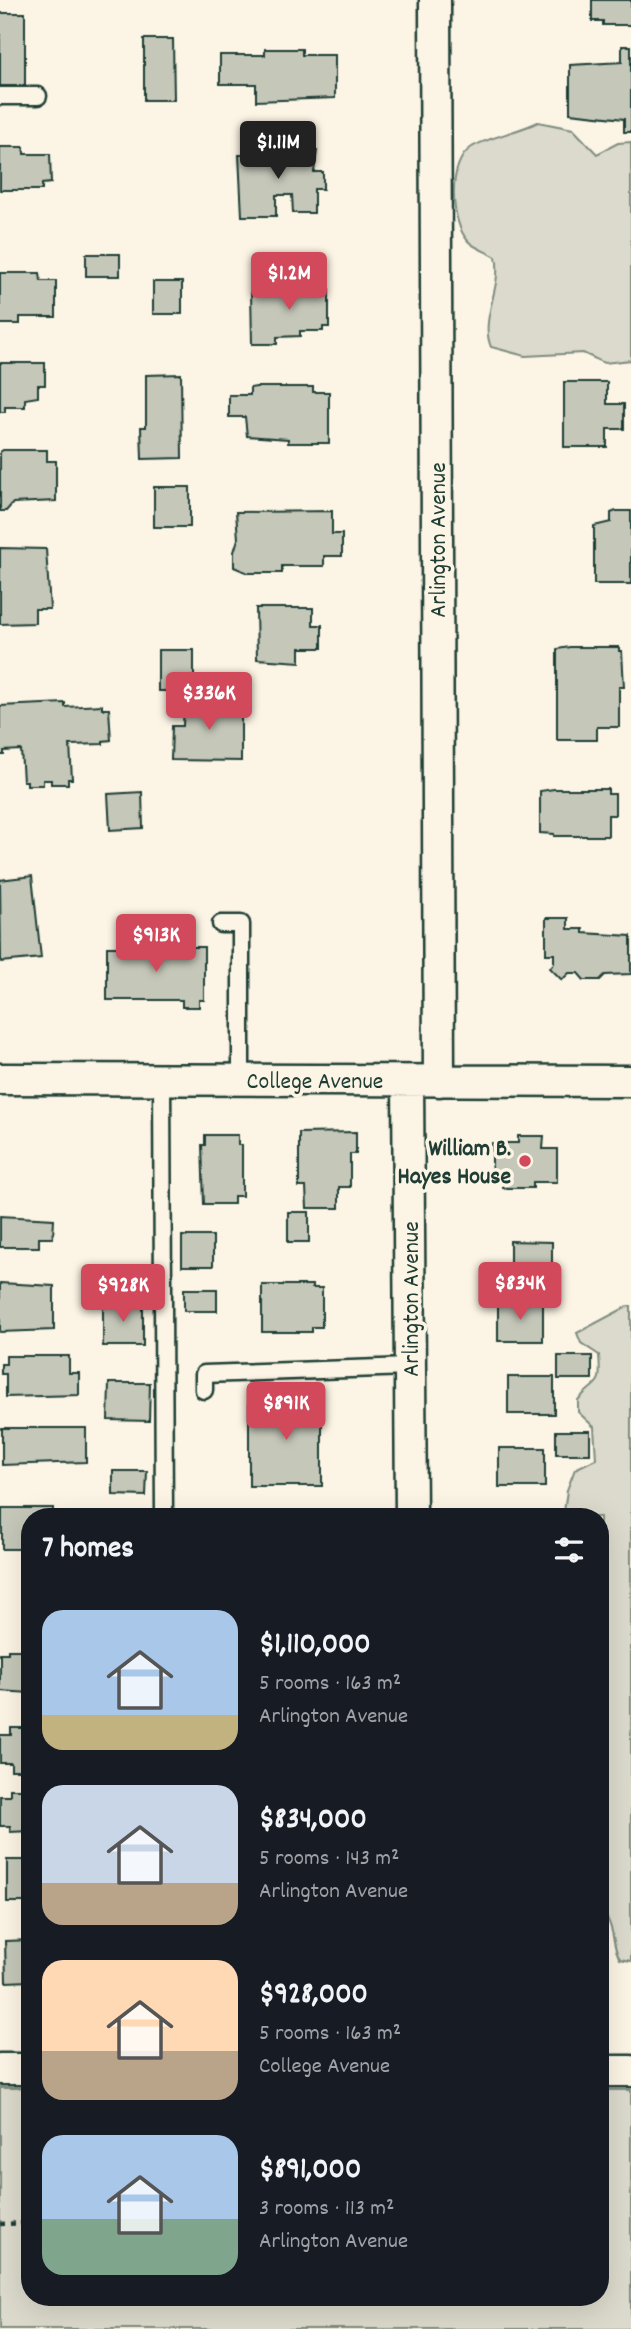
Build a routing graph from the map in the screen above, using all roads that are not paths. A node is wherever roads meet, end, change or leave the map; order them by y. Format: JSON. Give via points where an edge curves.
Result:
{"nodes":[{"id":1,"x":435,"y":0,"type":"edge"},
{"id":2,"x":0,"y":96,"type":"edge"},
{"id":3,"x":38,"y":96,"type":"dead end"},
{"id":4,"x":221,"y":924,"type":"dead end"},
{"id":5,"x":0,"y":1079,"type":"edge"},
{"id":6,"x":162,"y":1080,"type":"junction"},
{"id":7,"x":241,"y":1080,"type":"junction"},
{"id":8,"x":408,"y":1081,"type":"junction"},
{"id":9,"x":439,"y":1081,"type":"junction"},
{"id":10,"x":631,"y":1081,"type":"edge"},
{"id":11,"x":410,"y":1367,"type":"junction"},
{"id":12,"x":204,"y":1390,"type":"dead end"},
{"id":13,"x":164,"y":1508,"type":"edge"},
{"id":14,"x":411,"y":1508,"type":"edge"},
{"id":15,"x":0,"y":2069,"type":"edge"},
{"id":16,"x":21,"y":2069,"type":"edge"},
{"id":17,"x":609,"y":2071,"type":"edge"},
{"id":18,"x":631,"y":2071,"type":"edge"}],
"edges":[{"from":1,"to":9,"type":"street","name":"Arlington Avenue"},
{"from":2,"to":3,"type":"lane"},
{"from":4,"to":7,"type":"lane","via":[[241,924]]},
{"from":5,"to":6,"type":"street","name":"College Avenue"},
{"from":6,"to":7,"type":"street","name":"College Avenue"},
{"from":6,"to":13,"type":"lane"},
{"from":7,"to":8,"type":"street","name":"College Avenue"},
{"from":8,"to":9,"type":"street","name":"College Avenue"},
{"from":8,"to":11,"type":"street","name":"Arlington Avenue"},
{"from":9,"to":10,"type":"street","name":"College Avenue"},
{"from":11,"to":12,"type":"lane","via":[[204,1374]]},
{"from":11,"to":14,"type":"street","name":"Arlington Avenue"},
{"from":15,"to":16,"type":"street"},
{"from":17,"to":18,"type":"street"}]}
